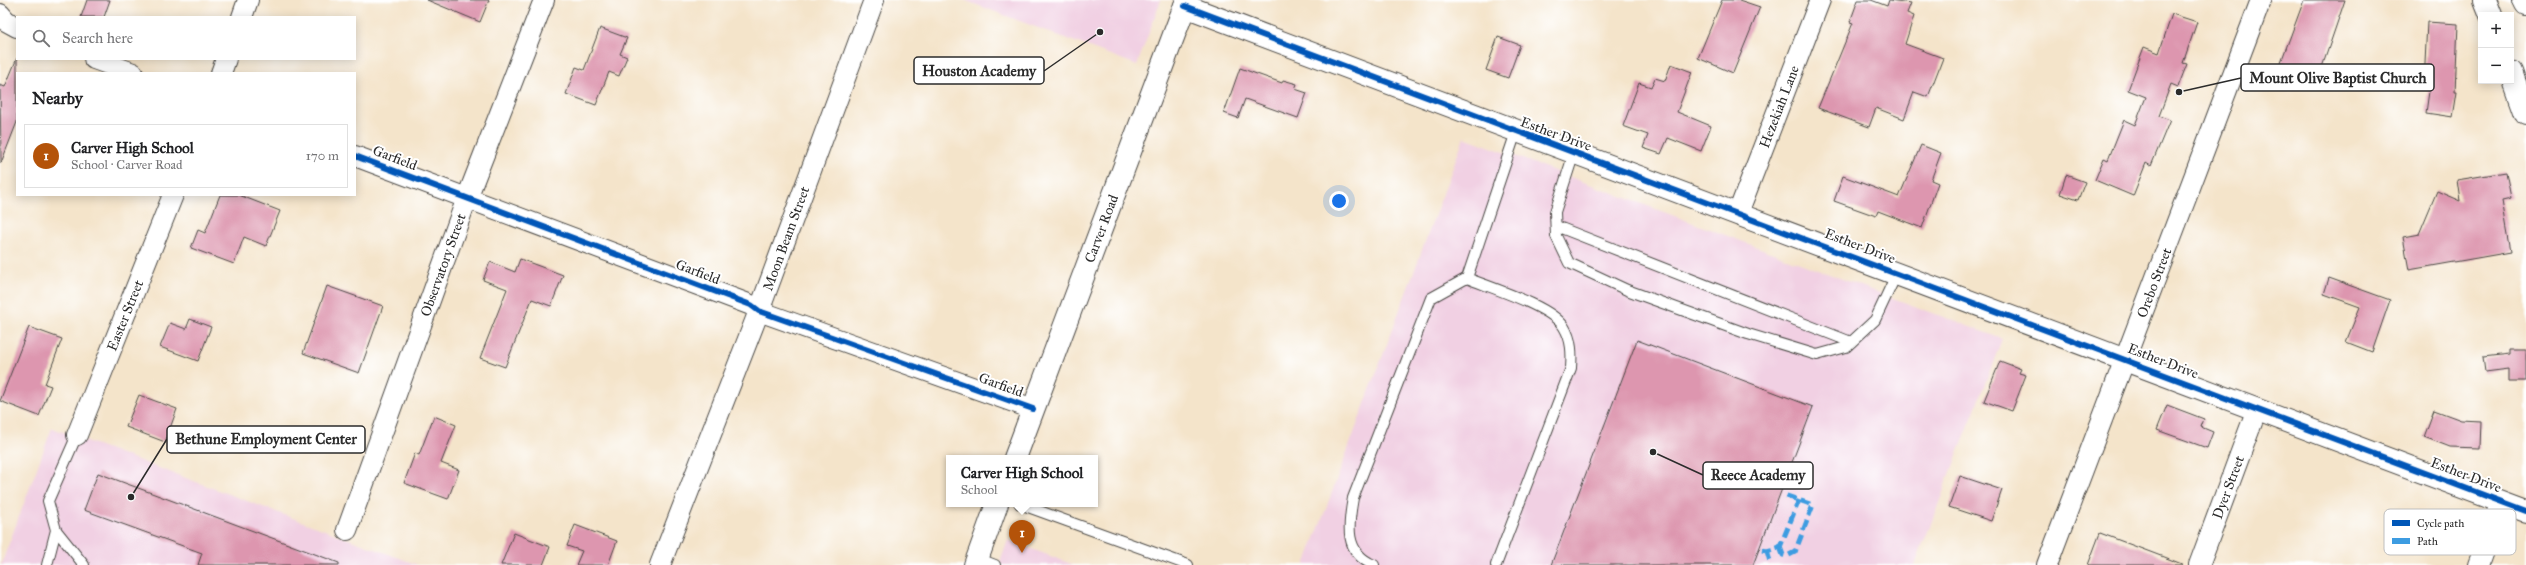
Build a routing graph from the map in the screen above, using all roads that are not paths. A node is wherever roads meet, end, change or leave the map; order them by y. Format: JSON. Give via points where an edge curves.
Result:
{"nodes":[{"id":1,"x":248,"y":0,"type":"edge"},
{"id":2,"x":544,"y":0,"type":"edge"},
{"id":3,"x":874,"y":0,"type":"edge"},
{"id":4,"x":1820,"y":0,"type":"edge"},
{"id":5,"x":2261,"y":0,"type":"edge"},
{"id":6,"x":2485,"y":0,"type":"edge"},
{"id":7,"x":2524,"y":0,"type":"edge"},
{"id":8,"x":1186,"y":3,"type":"edge"},
{"id":9,"x":2526,"y":4,"type":"edge"},
{"id":10,"x":2490,"y":12,"type":"edge"},
{"id":11,"x":0,"y":14,"type":"edge"},
{"id":12,"x":242,"y":16,"type":"edge"},
{"id":13,"x":16,"y":26,"type":"edge"},
{"id":14,"x":97,"y":60,"type":"edge"},
{"id":15,"x":226,"y":60,"type":"edge"},
{"id":16,"x":130,"y":72,"type":"edge"},
{"id":17,"x":221,"y":72,"type":"edge"},
{"id":18,"x":2514,"y":80,"type":"edge"},
{"id":19,"x":2526,"y":114,"type":"edge"},
{"id":20,"x":1516,"y":132,"type":"junction"},
{"id":21,"x":1574,"y":153,"type":"junction"},
{"id":22,"x":356,"y":156,"type":"edge"},
{"id":23,"x":173,"y":196,"type":"edge"},
{"id":24,"x":467,"y":198,"type":"junction"},
{"id":25,"x":1738,"y":214,"type":"junction"},
{"id":26,"x":1556,"y":226,"type":"junction"},
{"id":27,"x":1897,"y":273,"type":"junction"},
{"id":28,"x":1467,"y":278,"type":"junction"},
{"id":29,"x":759,"y":311,"type":"junction"},
{"id":30,"x":1851,"y":342,"type":"junction"},
{"id":31,"x":2125,"y":360,"type":"junction"},
{"id":32,"x":1033,"y":409,"type":"junction"},
{"id":33,"x":2257,"y":409,"type":"junction"},
{"id":34,"x":77,"y":435,"type":"joint"},
{"id":35,"x":1015,"y":455,"type":"edge"},
{"id":36,"x":2501,"y":502,"type":"junction"},
{"id":37,"x":996,"y":507,"type":"edge"},
{"id":38,"x":1028,"y":507,"type":"edge"},
{"id":39,"x":2498,"y":509,"type":"edge"},
{"id":40,"x":2526,"y":510,"type":"edge"},
{"id":41,"x":56,"y":530,"type":"junction"},
{"id":42,"x":347,"y":530,"type":"dead end"},
{"id":43,"x":2482,"y":555,"type":"edge"},
{"id":44,"x":982,"y":563,"type":"edge"},
{"id":45,"x":47,"y":565,"type":"edge"},
{"id":46,"x":84,"y":565,"type":"edge"},
{"id":47,"x":660,"y":565,"type":"edge"},
{"id":48,"x":1188,"y":565,"type":"edge"},
{"id":49,"x":1374,"y":565,"type":"edge"},
{"id":50,"x":1496,"y":565,"type":"edge"},
{"id":51,"x":2047,"y":565,"type":"edge"},
{"id":52,"x":2199,"y":565,"type":"edge"},
{"id":53,"x":2478,"y":565,"type":"edge"}],
"edges":[{"from":1,"to":12,"type":"street"},
{"from":2,"to":24,"type":"street","name":"Observatory Street"},
{"from":3,"to":29,"type":"street","name":"Moon Beam Street"},
{"from":4,"to":25,"type":"street","name":"Hezekiah Lane"},
{"from":5,"to":31,"type":"street","name":"Orebo Street"},
{"from":6,"to":10,"type":"street"},
{"from":7,"to":9,"type":"street"},
{"from":8,"to":20,"type":"street","name":"Esther Drive"},
{"from":8,"to":32,"type":"street","name":"Carver Road"},
{"from":11,"to":13,"type":"street"},
{"from":14,"to":16,"type":"street"},
{"from":15,"to":17,"type":"street"},
{"from":18,"to":19,"type":"street"},
{"from":20,"to":21,"type":"street","name":"Esther Drive"},
{"from":20,"to":28,"type":"lane"},
{"from":21,"to":25,"type":"street","name":"Esther Drive"},
{"from":21,"to":26,"type":"lane","via":[[1555,212]]},
{"from":22,"to":24,"type":"street","name":"Garfield"},
{"from":23,"to":34,"type":"street","name":"Easter Street"},
{"from":24,"to":29,"type":"street","name":"Garfield","via":[[744,302]]},
{"from":24,"to":42,"type":"street","name":"Observatory Street"},
{"from":25,"to":27,"type":"street","name":"Esther Drive"},
{"from":26,"to":30,"type":"lane"},
{"from":26,"to":30,"type":"lane","via":[[1556,236],[1569,263],[1627,290],[1748,334],[1817,355],[1846,347]]},
{"from":27,"to":30,"type":"lane","via":[[1876,320]]},
{"from":27,"to":31,"type":"street","name":"Esther Drive"},
{"from":28,"to":49,"type":"lane","via":[[1431,298],[1353,498],[1348,524],[1349,535],[1363,560]]},
{"from":28,"to":50,"type":"lane","via":[[1551,313],[1564,327],[1572,348],[1571,368]]},
{"from":29,"to":32,"type":"street","name":"Garfield"},
{"from":29,"to":47,"type":"street","name":"Moon Beam Street"},
{"from":31,"to":33,"type":"street","name":"Esther Drive"},
{"from":31,"to":51,"type":"street","name":"Orebo Street"},
{"from":32,"to":35,"type":"street","name":"Carver Road"},
{"from":33,"to":36,"type":"street","name":"Esther Drive"},
{"from":33,"to":52,"type":"street","name":"Dyer Street"},
{"from":34,"to":41,"type":"lane","via":[[48,501]]},
{"from":36,"to":39,"type":"street"},
{"from":36,"to":40,"type":"street","name":"Esther Drive"},
{"from":37,"to":44,"type":"street"},
{"from":38,"to":48,"type":"lane"},
{"from":41,"to":45,"type":"lane"},
{"from":41,"to":46,"type":"lane"},
{"from":43,"to":53,"type":"street"}]}
